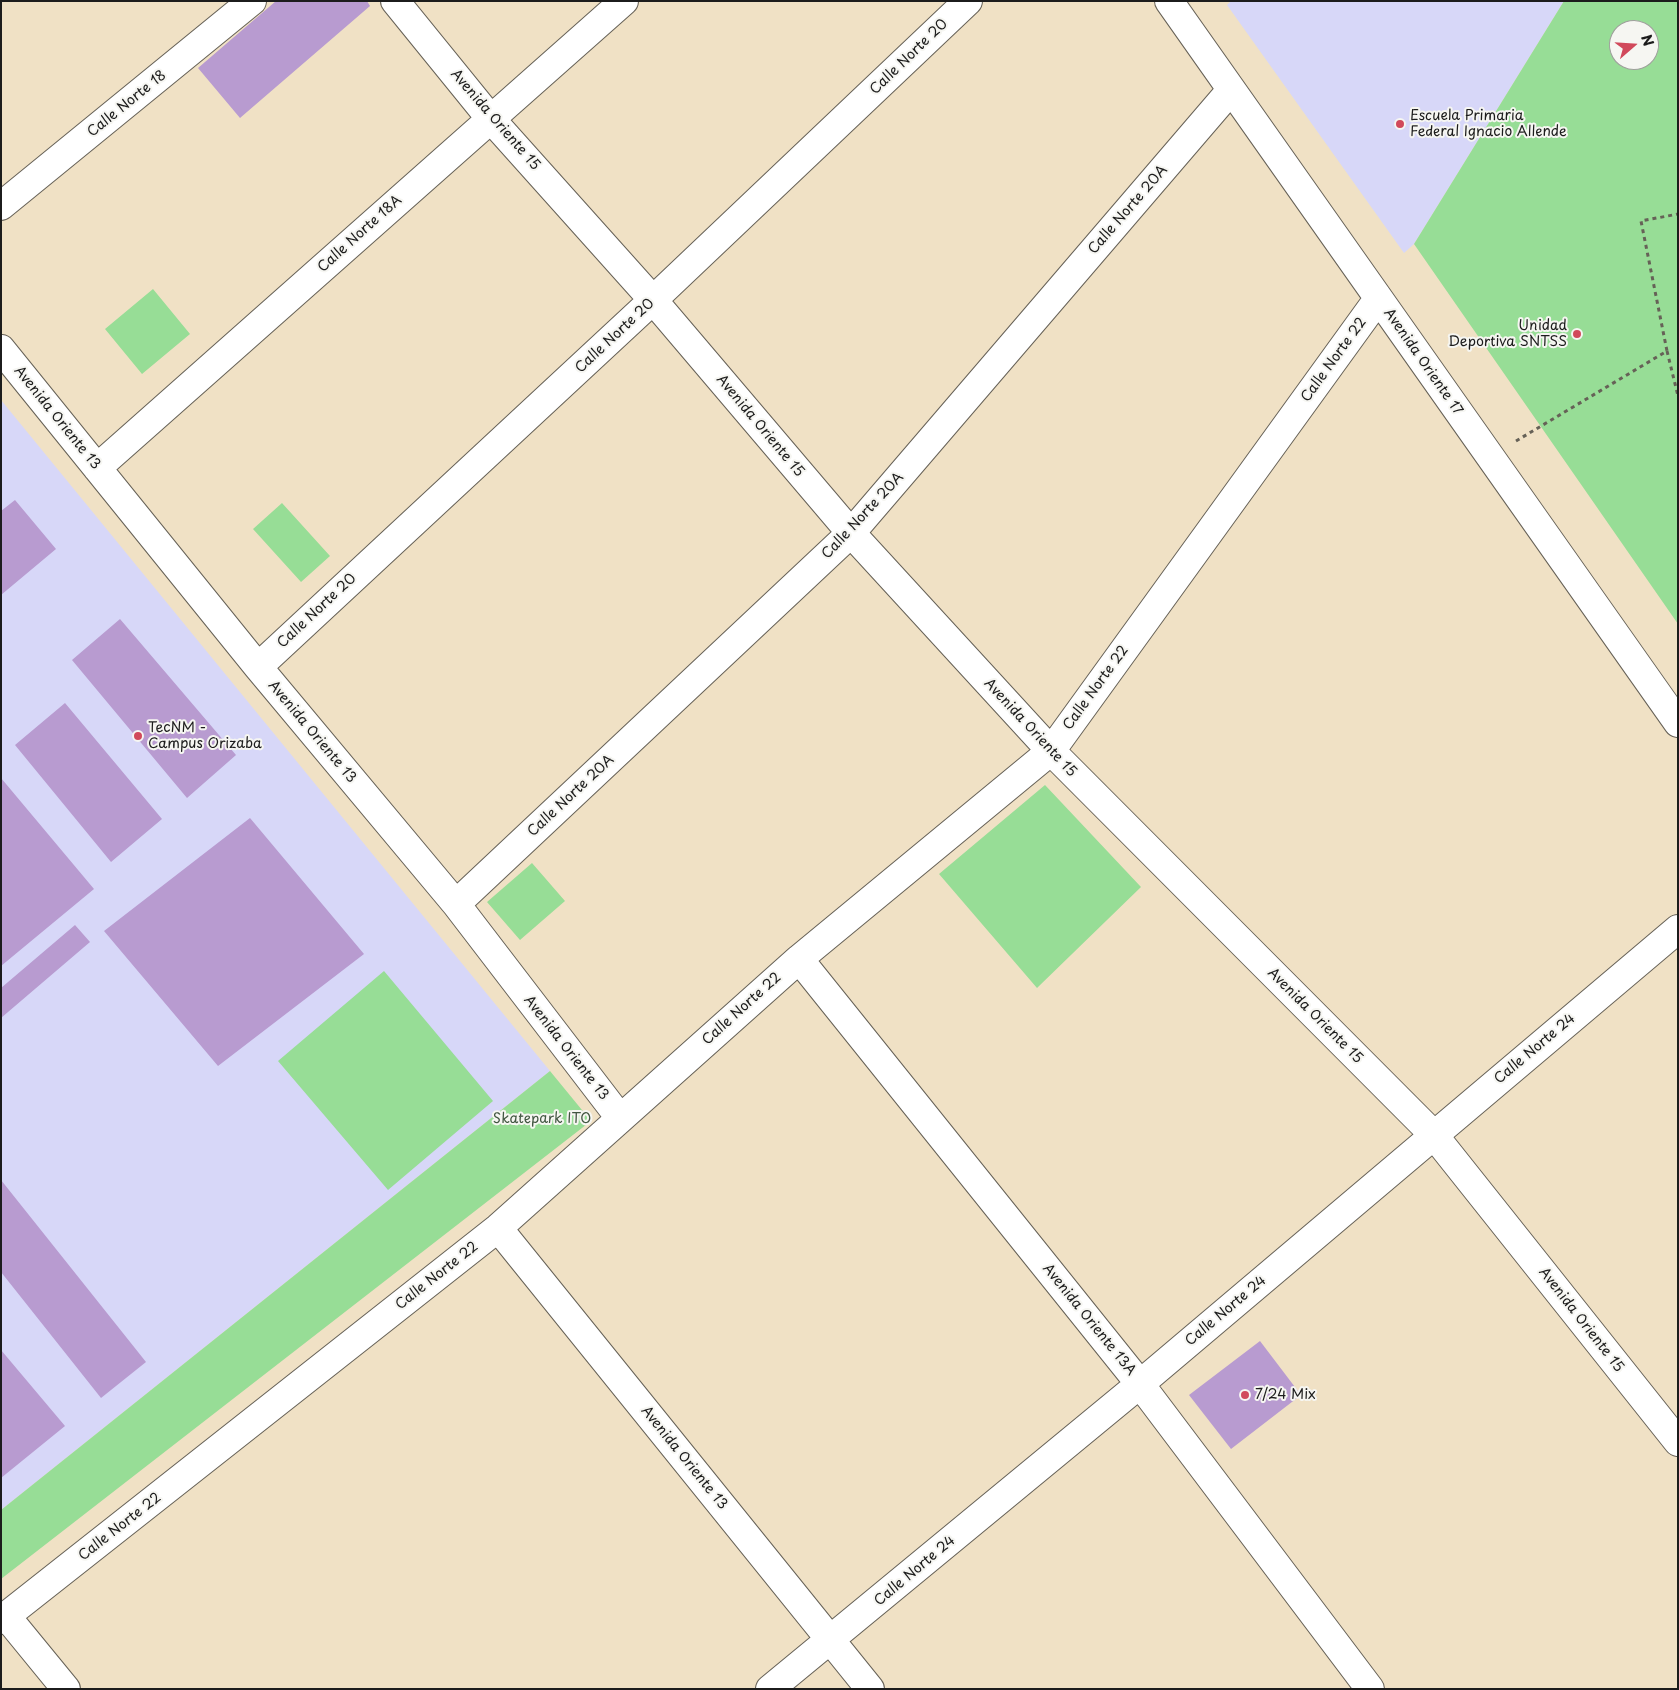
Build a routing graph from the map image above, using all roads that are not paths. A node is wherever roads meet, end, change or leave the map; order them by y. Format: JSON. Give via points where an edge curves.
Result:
{"nodes":[{"id":1,"x":252,"y":1,"type":"edge"},
{"id":2,"x":395,"y":1,"type":"edge"},
{"id":3,"x":624,"y":1,"type":"edge"},
{"id":4,"x":968,"y":1,"type":"edge"},
{"id":5,"x":1169,"y":1,"type":"edge"},
{"id":6,"x":1231,"y":90,"type":"junction"},
{"id":7,"x":490,"y":118,"type":"junction"},
{"id":8,"x":1,"y":206,"type":"edge"},
{"id":9,"x":1378,"y":299,"type":"junction"},
{"id":10,"x":653,"y":300,"type":"junction"},
{"id":11,"x":1,"y":349,"type":"edge"},
{"id":12,"x":97,"y":468,"type":"junction"},
{"id":13,"x":851,"y":533,"type":"junction"},
{"id":14,"x":258,"y":667,"type":"junction"},
{"id":15,"x":1678,"y":724,"type":"edge"},
{"id":16,"x":1051,"y":751,"type":"junction"},
{"id":17,"x":456,"y":904,"type":"junction"},
{"id":18,"x":1678,"y":929,"type":"edge"},
{"id":19,"x":799,"y":958,"type":"junction"},
{"id":20,"x":620,"y":1118,"type":"junction"},
{"id":21,"x":1433,"y":1134,"type":"junction"},
{"id":22,"x":498,"y":1228,"type":"junction"},
{"id":23,"x":1140,"y":1384,"type":"junction"},
{"id":24,"x":1678,"y":1442,"type":"edge"},
{"id":25,"x":4,"y":1619,"type":"edge"},
{"id":26,"x":832,"y":1640,"type":"junction"},
{"id":27,"x":66,"y":1689,"type":"edge"},
{"id":28,"x":770,"y":1689,"type":"edge"},
{"id":29,"x":870,"y":1689,"type":"edge"},
{"id":30,"x":1370,"y":1689,"type":"edge"}],
"edges":[{"from":1,"to":8,"type":"street","name":"Calle Norte 18"},
{"from":2,"to":7,"type":"street","name":"Avenida Oriente 15"},
{"from":3,"to":7,"type":"street","name":"Calle Norte 18A"},
{"from":4,"to":10,"type":"street","name":"Calle Norte 20"},
{"from":5,"to":6,"type":"street","name":"Avenida Oriente 17"},
{"from":6,"to":9,"type":"street","name":"Avenida Oriente 17"},
{"from":6,"to":13,"type":"street","name":"Calle Norte 20A"},
{"from":7,"to":10,"type":"street","name":"Avenida Oriente 15"},
{"from":7,"to":12,"type":"street","name":"Calle Norte 18A"},
{"from":9,"to":15,"type":"street","name":"Avenida Oriente 17"},
{"from":9,"to":16,"type":"street","name":"Calle Norte 22"},
{"from":10,"to":13,"type":"street","name":"Avenida Oriente 15"},
{"from":10,"to":14,"type":"street","name":"Calle Norte 20"},
{"from":11,"to":12,"type":"street","name":"Avenida Oriente 13"},
{"from":12,"to":14,"type":"street","name":"Avenida Oriente 13"},
{"from":13,"to":16,"type":"street","name":"Avenida Oriente 15"},
{"from":13,"to":17,"type":"street","name":"Calle Norte 20A"},
{"from":14,"to":17,"type":"street","name":"Avenida Oriente 13"},
{"from":16,"to":19,"type":"street","name":"Calle Norte 22"},
{"from":16,"to":21,"type":"street","name":"Avenida Oriente 15"},
{"from":17,"to":20,"type":"street","name":"Avenida Oriente 13"},
{"from":18,"to":21,"type":"street","name":"Calle Norte 24"},
{"from":19,"to":20,"type":"street","name":"Calle Norte 22"},
{"from":19,"to":23,"type":"street","name":"Avenida Oriente 13A"},
{"from":20,"to":22,"type":"street","name":"Calle Norte 22"},
{"from":21,"to":23,"type":"street","name":"Calle Norte 24"},
{"from":21,"to":24,"type":"street","name":"Avenida Oriente 15"},
{"from":22,"to":25,"type":"street","name":"Calle Norte 22"},
{"from":22,"to":26,"type":"street","name":"Avenida Oriente 13"},
{"from":23,"to":26,"type":"street","name":"Calle Norte 24"},
{"from":23,"to":30,"type":"street","name":"Avenida Oriente 13A"},
{"from":25,"to":27,"type":"street"},
{"from":26,"to":28,"type":"street","name":"Calle Norte 24"},
{"from":26,"to":29,"type":"street","name":"Avenida Oriente 13"}]}
